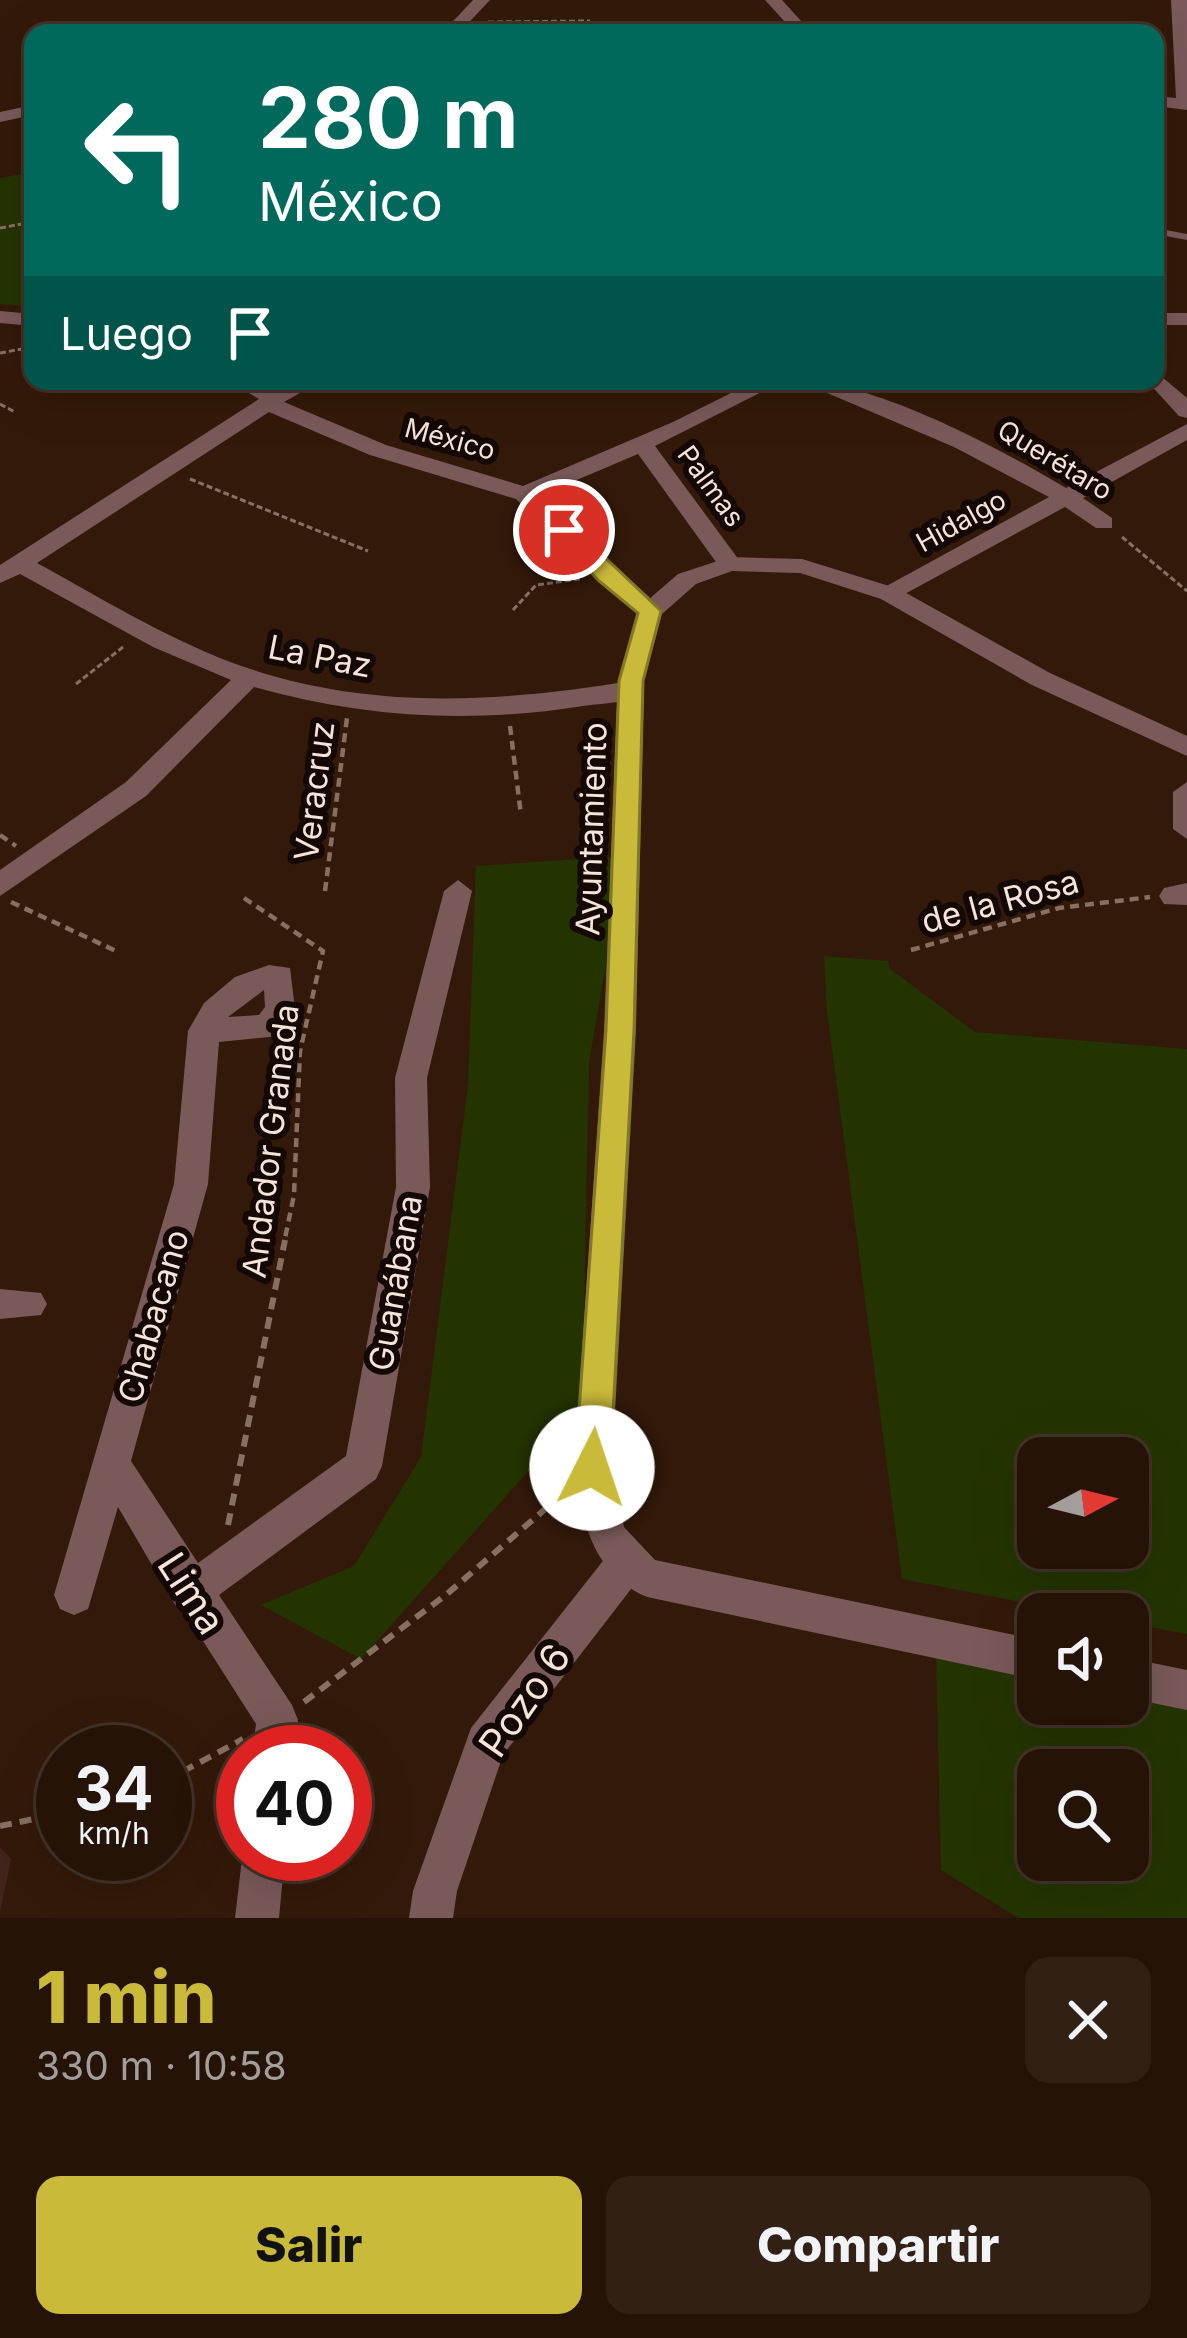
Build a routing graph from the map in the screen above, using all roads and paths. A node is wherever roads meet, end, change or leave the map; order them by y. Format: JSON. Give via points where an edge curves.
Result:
{"nodes":[{"id":1,"x":482,"y":0,"type":"edge"},
{"id":2,"x":496,"y":0,"type":"edge"},
{"id":3,"x":773,"y":0,"type":"edge"},
{"id":4,"x":1168,"y":0,"type":"edge"},
{"id":5,"x":1179,"y":1,"type":"edge"},
{"id":6,"x":590,"y":21,"type":"dead end"},
{"id":7,"x":459,"y":24,"type":"edge"},
{"id":8,"x":475,"y":24,"type":"edge"},
{"id":9,"x":539,"y":24,"type":"edge"},
{"id":10,"x":796,"y":24,"type":"edge"},
{"id":11,"x":1186,"y":105,"type":"edge"},
{"id":12,"x":1164,"y":386,"type":"edge"},
{"id":13,"x":255,"y":390,"type":"edge"},
{"id":14,"x":292,"y":390,"type":"edge"},
{"id":15,"x":753,"y":390,"type":"edge"},
{"id":16,"x":834,"y":390,"type":"edge"},
{"id":17,"x":271,"y":400,"type":"junction"},
{"id":18,"x":0,"y":404,"type":"edge"},
{"id":19,"x":1187,"y":411,"type":"edge"},
{"id":20,"x":15,"y":412,"type":"dead end"},
{"id":21,"x":1187,"y":431,"type":"edge"},
{"id":22,"x":642,"y":444,"type":"junction"},
{"id":23,"x":167,"y":470,"type":"junction"},
{"id":24,"x":524,"y":494,"type":"junction"},
{"id":25,"x":1067,"y":496,"type":"junction"},
{"id":26,"x":1104,"y":523,"type":"joint"},
{"id":27,"x":368,"y":551,"type":"dead end"},
{"id":28,"x":730,"y":564,"type":"junction"},
{"id":29,"x":10,"y":570,"type":"edge"},
{"id":30,"x":607,"y":576,"type":"junction"},
{"id":31,"x":1187,"y":591,"type":"edge"},
{"id":32,"x":890,"y":594,"type":"junction"},
{"id":33,"x":513,"y":610,"type":"dead end"},
{"id":34,"x":650,"y":611,"type":"junction"},
{"id":35,"x":145,"y":631,"type":"junction"},
{"id":36,"x":249,"y":677,"type":"junction"},
{"id":37,"x":76,"y":684,"type":"dead end"},
{"id":38,"x":631,"y":691,"type":"junction"},
{"id":39,"x":350,"y":696,"type":"junction"},
{"id":40,"x":508,"y":707,"type":"junction"},
{"id":41,"x":1187,"y":746,"type":"edge"},
{"id":42,"x":1187,"y":792,"type":"edge"},
{"id":43,"x":521,"y":815,"type":"dead end"},
{"id":44,"x":1187,"y":830,"type":"edge"},
{"id":45,"x":0,"y":885,"type":"edge"},
{"id":46,"x":325,"y":891,"type":"dead end"},
{"id":47,"x":458,"y":891,"type":"dead end"},
{"id":48,"x":1180,"y":895,"type":"edge"},
{"id":49,"x":0,"y":897,"type":"edge"},
{"id":50,"x":244,"y":898,"type":"dead end"},
{"id":51,"x":911,"y":950,"type":"dead end"},
{"id":52,"x":116,"y":951,"type":"dead end"},
{"id":53,"x":204,"y":1031,"type":"dead end"},
{"id":54,"x":111,"y":1463,"type":"junction"},
{"id":55,"x":592,"y":1468,"type":"junction"},
{"id":56,"x":624,"y":1565,"type":"junction"},
{"id":57,"x":204,"y":1582,"type":"junction"},
{"id":58,"x":74,"y":1594,"type":"dead end"},
{"id":59,"x":1017,"y":1656,"type":"edge"},
{"id":60,"x":1149,"y":1682,"type":"edge"},
{"id":61,"x":1187,"y":1690,"type":"edge"},
{"id":62,"x":270,"y":1725,"type":"edge"},
{"id":63,"x":288,"y":1725,"type":"edge"},
{"id":64,"x":36,"y":1819,"type":"edge"},
{"id":65,"x":0,"y":1826,"type":"edge"},
{"id":66,"x":260,"y":1881,"type":"edge"},
{"id":67,"x":257,"y":1918,"type":"edge"},
{"id":68,"x":431,"y":1918,"type":"edge"}],
"edges":[{"from":1,"to":7,"type":"street"},
{"from":2,"to":8,"type":"street"},
{"from":3,"to":10,"type":"street"},
{"from":4,"to":5,"type":"street"},
{"from":5,"to":11,"type":"street"},
{"from":6,"to":9,"type":"path"},
{"from":12,"to":19,"type":"street"},
{"from":13,"to":17,"type":"street","name":"México"},
{"from":14,"to":17,"type":"street"},
{"from":15,"to":22,"type":"street"},
{"from":16,"to":25,"type":"street","name":"Querétaro","via":[[945,431]]},
{"from":17,"to":23,"type":"street"},
{"from":17,"to":24,"type":"street","name":"México","via":[[378,450]]},
{"from":18,"to":20,"type":"path"},
{"from":21,"to":25,"type":"street","name":"Hidalgo"},
{"from":22,"to":24,"type":"street"},
{"from":22,"to":28,"type":"street","name":"Palmas"},
{"from":23,"to":27,"type":"path"},
{"from":23,"to":29,"type":"street"},
{"from":24,"to":30,"type":"street","name":"México"},
{"from":25,"to":26,"type":"street","name":"Querétaro"},
{"from":25,"to":32,"type":"street","name":"Hidalgo"},
{"from":26,"to":31,"type":"path","name":"Querétaro"},
{"from":28,"to":32,"type":"street","via":[[802,566]]},
{"from":28,"to":34,"type":"street","via":[[688,580]]},
{"from":29,"to":35,"type":"street","name":"La Paz"},
{"from":30,"to":33,"type":"path","via":[[536,585]]},
{"from":30,"to":34,"type":"street","name":"México"},
{"from":32,"to":41,"type":"street","via":[[1041,679]]},
{"from":34,"to":38,"type":"street","name":"Ayuntamiento"},
{"from":35,"to":36,"type":"street","name":"La Paz"},
{"from":35,"to":37,"type":"path"},
{"from":36,"to":39,"type":"street","name":"La Paz"},
{"from":36,"to":45,"type":"street","via":[[136,790]]},
{"from":38,"to":40,"type":"street","name":"La Paz"},
{"from":38,"to":55,"type":"street","name":"Ayuntamiento"},
{"from":39,"to":40,"type":"street","name":"La Paz","via":[[437,710]]},
{"from":39,"to":46,"type":"path","name":"Veracruz"},
{"from":40,"to":43,"type":"path"},
{"from":42,"to":44,"type":"street"},
{"from":47,"to":57,"type":"street","name":"Guanábana","via":[[411,1078],[413,1187],[363,1466]]},
{"from":48,"to":51,"type":"path","name":"de la Rosa","via":[[1019,914]]},
{"from":49,"to":52,"type":"path"},
{"from":50,"to":57,"type":"path","name":"Andador Granada","via":[[323,951],[300,1051],[294,1195]]},
{"from":53,"to":54,"type":"street","name":"Chabacano","via":[[191,1184]]},
{"from":54,"to":57,"type":"street","name":"Lima"},
{"from":54,"to":58,"type":"street","name":"Chabacano"},
{"from":55,"to":56,"type":"street","name":"Ayuntamiento","via":[[602,1527]]},
{"from":55,"to":63,"type":"path"},
{"from":56,"to":59,"type":"street","via":[[679,1588]]},
{"from":56,"to":68,"type":"street","name":"Pozo 6","via":[[485,1743]]},
{"from":57,"to":62,"type":"street","name":"Lima"},
{"from":60,"to":61,"type":"street"},
{"from":64,"to":65,"type":"path"},
{"from":66,"to":67,"type":"street"}]}
